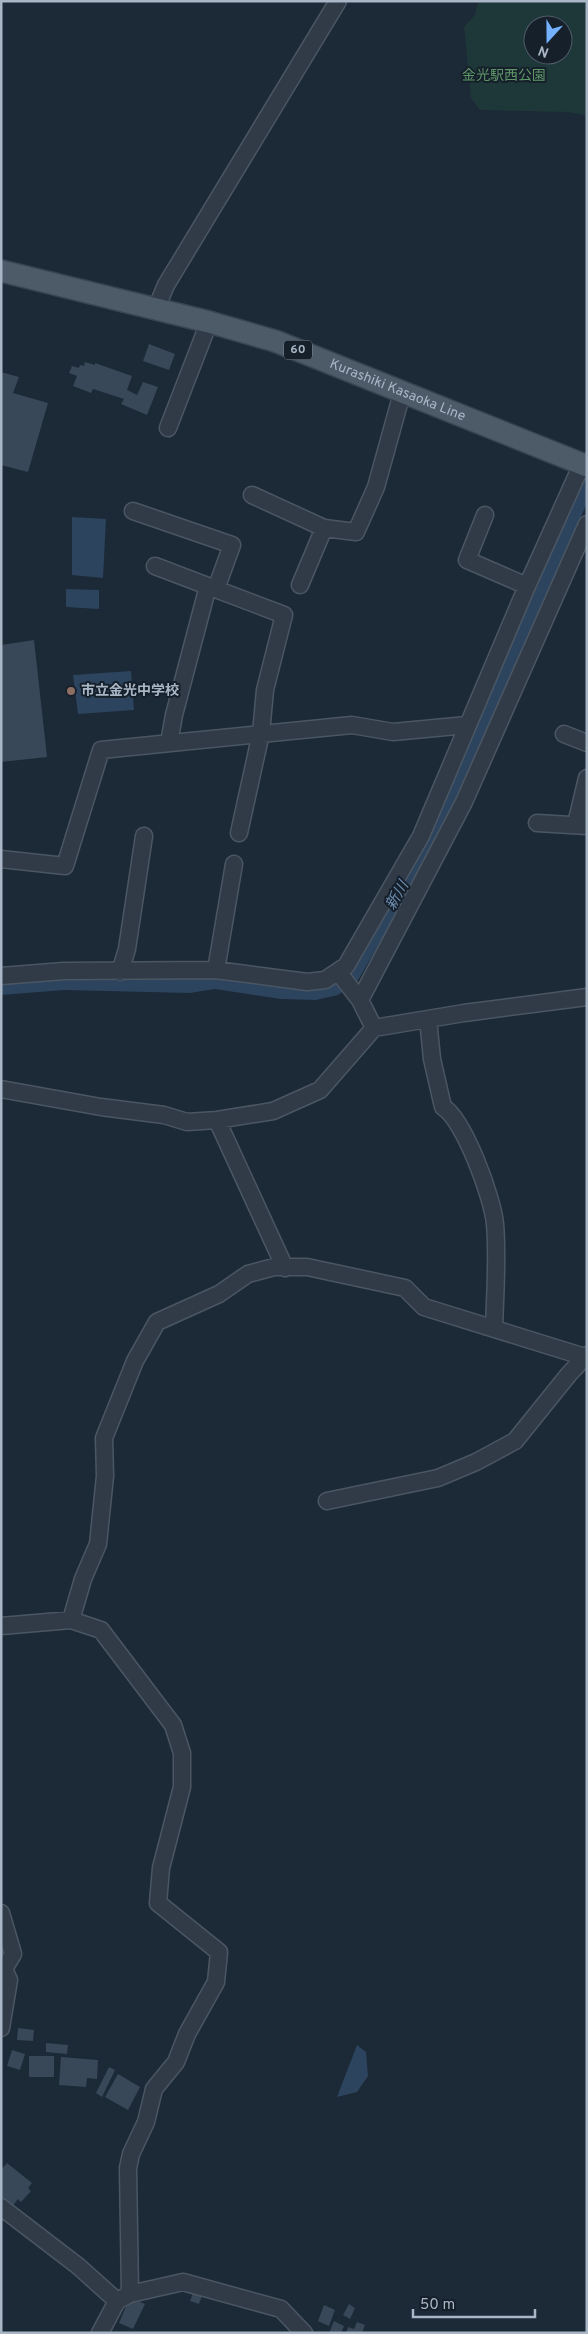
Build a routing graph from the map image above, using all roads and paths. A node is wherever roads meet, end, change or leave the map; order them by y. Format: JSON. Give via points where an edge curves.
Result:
{"nodes":[{"id":1,"x":338,"y":1,"type":"edge"},
{"id":2,"x":1,"y":271,"type":"edge"},
{"id":3,"x":156,"y":309,"type":"junction"},
{"id":4,"x":209,"y":322,"type":"junction"},
{"id":5,"x":402,"y":392,"type":"junction"},
{"id":6,"x":168,"y":428,"type":"dead end"},
{"id":7,"x":585,"y":465,"type":"edge"},
{"id":8,"x":252,"y":495,"type":"dead end"},
{"id":9,"x":133,"y":511,"type":"dead end"},
{"id":10,"x":485,"y":515,"type":"dead end"},
{"id":11,"x":587,"y":524,"type":"edge"},
{"id":12,"x":324,"y":528,"type":"junction"},
{"id":13,"x":155,"y":566,"type":"dead end"},
{"id":14,"x":300,"y":585,"type":"dead end"},
{"id":15,"x":527,"y":586,"type":"junction"},
{"id":16,"x":212,"y":588,"type":"junction"},
{"id":17,"x":467,"y":725,"type":"junction"},
{"id":18,"x":261,"y":733,"type":"junction"},
{"id":19,"x":564,"y":734,"type":"dead end"},
{"id":20,"x":169,"y":743,"type":"junction"},
{"id":21,"x":587,"y":743,"type":"edge"},
{"id":22,"x":587,"y":778,"type":"edge"},
{"id":23,"x":537,"y":823,"type":"dead end"},
{"id":24,"x":581,"y":825,"type":"edge"},
{"id":25,"x":239,"y":833,"type":"dead end"},
{"id":26,"x":144,"y":836,"type":"dead end"},
{"id":27,"x":1,"y":859,"type":"edge"},
{"id":28,"x":234,"y":864,"type":"dead end"},
{"id":29,"x":216,"y":970,"type":"junction"},
{"id":30,"x":120,"y":972,"type":"junction"},
{"id":31,"x":339,"y":973,"type":"junction"},
{"id":32,"x":1,"y":976,"type":"edge"},
{"id":33,"x":587,"y":998,"type":"edge"},
{"id":34,"x":360,"y":1000,"type":"junction"},
{"id":35,"x":428,"y":1019,"type":"junction"},
{"id":36,"x":374,"y":1028,"type":"junction"},
{"id":37,"x":1,"y":1089,"type":"edge"},
{"id":38,"x":217,"y":1120,"type":"junction"},
{"id":39,"x":285,"y":1268,"type":"junction"},
{"id":40,"x":494,"y":1328,"type":"junction"},
{"id":41,"x":586,"y":1356,"type":"edge"},
{"id":42,"x":328,"y":1501,"type":"dead end"},
{"id":43,"x":71,"y":1620,"type":"junction"},
{"id":44,"x":1,"y":1626,"type":"edge"},
{"id":45,"x":1,"y":1913,"type":"edge"},
{"id":46,"x":3,"y":1967,"type":"edge"},
{"id":47,"x":1,"y":2028,"type":"edge"},
{"id":48,"x":1,"y":2207,"type":"edge"},
{"id":49,"x":124,"y":2298,"type":"junction"},
{"id":50,"x":100,"y":2333,"type":"edge"},
{"id":51,"x":304,"y":2333,"type":"edge"}],
"edges":[{"from":1,"to":3,"type":"street","via":[[166,284]]},
{"from":2,"to":3,"type":"main road","name":"Kurashiki Kasaoka Line","number":"60"},
{"from":3,"to":4,"type":"main road","name":"Kurashiki Kasaoka Line","number":"60"},
{"from":4,"to":5,"type":"main road","name":"Kurashiki Kasaoka Line","number":"60","via":[[315,356]]},
{"from":4,"to":6,"type":"street"},
{"from":5,"to":7,"type":"main road","name":"Kurashiki Kasaoka Line","number":"60"},
{"from":5,"to":12,"type":"street","via":[[376,487],[356,532]]},
{"from":7,"to":15,"type":"street"},
{"from":8,"to":12,"type":"street"},
{"from":9,"to":16,"type":"street","via":[[232,545]]},
{"from":10,"to":15,"type":"street","via":[[466,560]]},
{"from":11,"to":34,"type":"street","via":[[464,802]]},
{"from":12,"to":14,"type":"street"},
{"from":13,"to":16,"type":"street"},
{"from":15,"to":17,"type":"street"},
{"from":16,"to":18,"type":"street","via":[[284,615],[265,690]]},
{"from":16,"to":20,"type":"street"},
{"from":17,"to":18,"type":"street","via":[[393,732],[352,724]]},
{"from":17,"to":31,"type":"street","via":[[421,836]]},
{"from":18,"to":20,"type":"street"},
{"from":18,"to":25,"type":"street"},
{"from":19,"to":21,"type":"street"},
{"from":20,"to":27,"type":"street","via":[[101,750],[65,866]]},
{"from":22,"to":24,"type":"street"},
{"from":23,"to":24,"type":"street"},
{"from":26,"to":30,"type":"street"},
{"from":28,"to":29,"type":"street"},
{"from":29,"to":30,"type":"street"},
{"from":29,"to":31,"type":"street","via":[[307,982],[325,980]]},
{"from":30,"to":32,"type":"street","via":[[64,971]]},
{"from":31,"to":34,"type":"street"},
{"from":33,"to":35,"type":"street"},
{"from":34,"to":36,"type":"street"},
{"from":35,"to":36,"type":"street"},
{"from":35,"to":40,"type":"street","via":[[432,1058],[443,1107],[451,1112],[468,1140],[495,1223]]},
{"from":36,"to":38,"type":"street","via":[[320,1090],[273,1111]]},
{"from":37,"to":38,"type":"street","via":[[164,1115],[187,1122]]},
{"from":38,"to":39,"type":"street"},
{"from":39,"to":40,"type":"street","via":[[306,1267],[405,1288],[424,1307]]},
{"from":39,"to":43,"type":"street","via":[[274,1267],[248,1274],[219,1294],[157,1322],[135,1361],[104,1438],[105,1476],[98,1544]]},
{"from":40,"to":41,"type":"street"},
{"from":41,"to":42,"type":"street","via":[[516,1441],[438,1478]]},
{"from":43,"to":44,"type":"street"},
{"from":43,"to":49,"type":"street","via":[[101,1630],[173,1725],[182,1753],[182,1787],[161,1868],[158,1904],[219,1952],[216,1982],[187,2034],[176,2062],[154,2089],[146,2122],[130,2154]]},
{"from":45,"to":46,"type":"street","via":[[13,1954]]},
{"from":46,"to":47,"type":"street","via":[[9,1980]]},
{"from":48,"to":49,"type":"street"},
{"from":49,"to":50,"type":"street"},
{"from":49,"to":51,"type":"street","via":[[183,2282],[281,2309]]}]}
